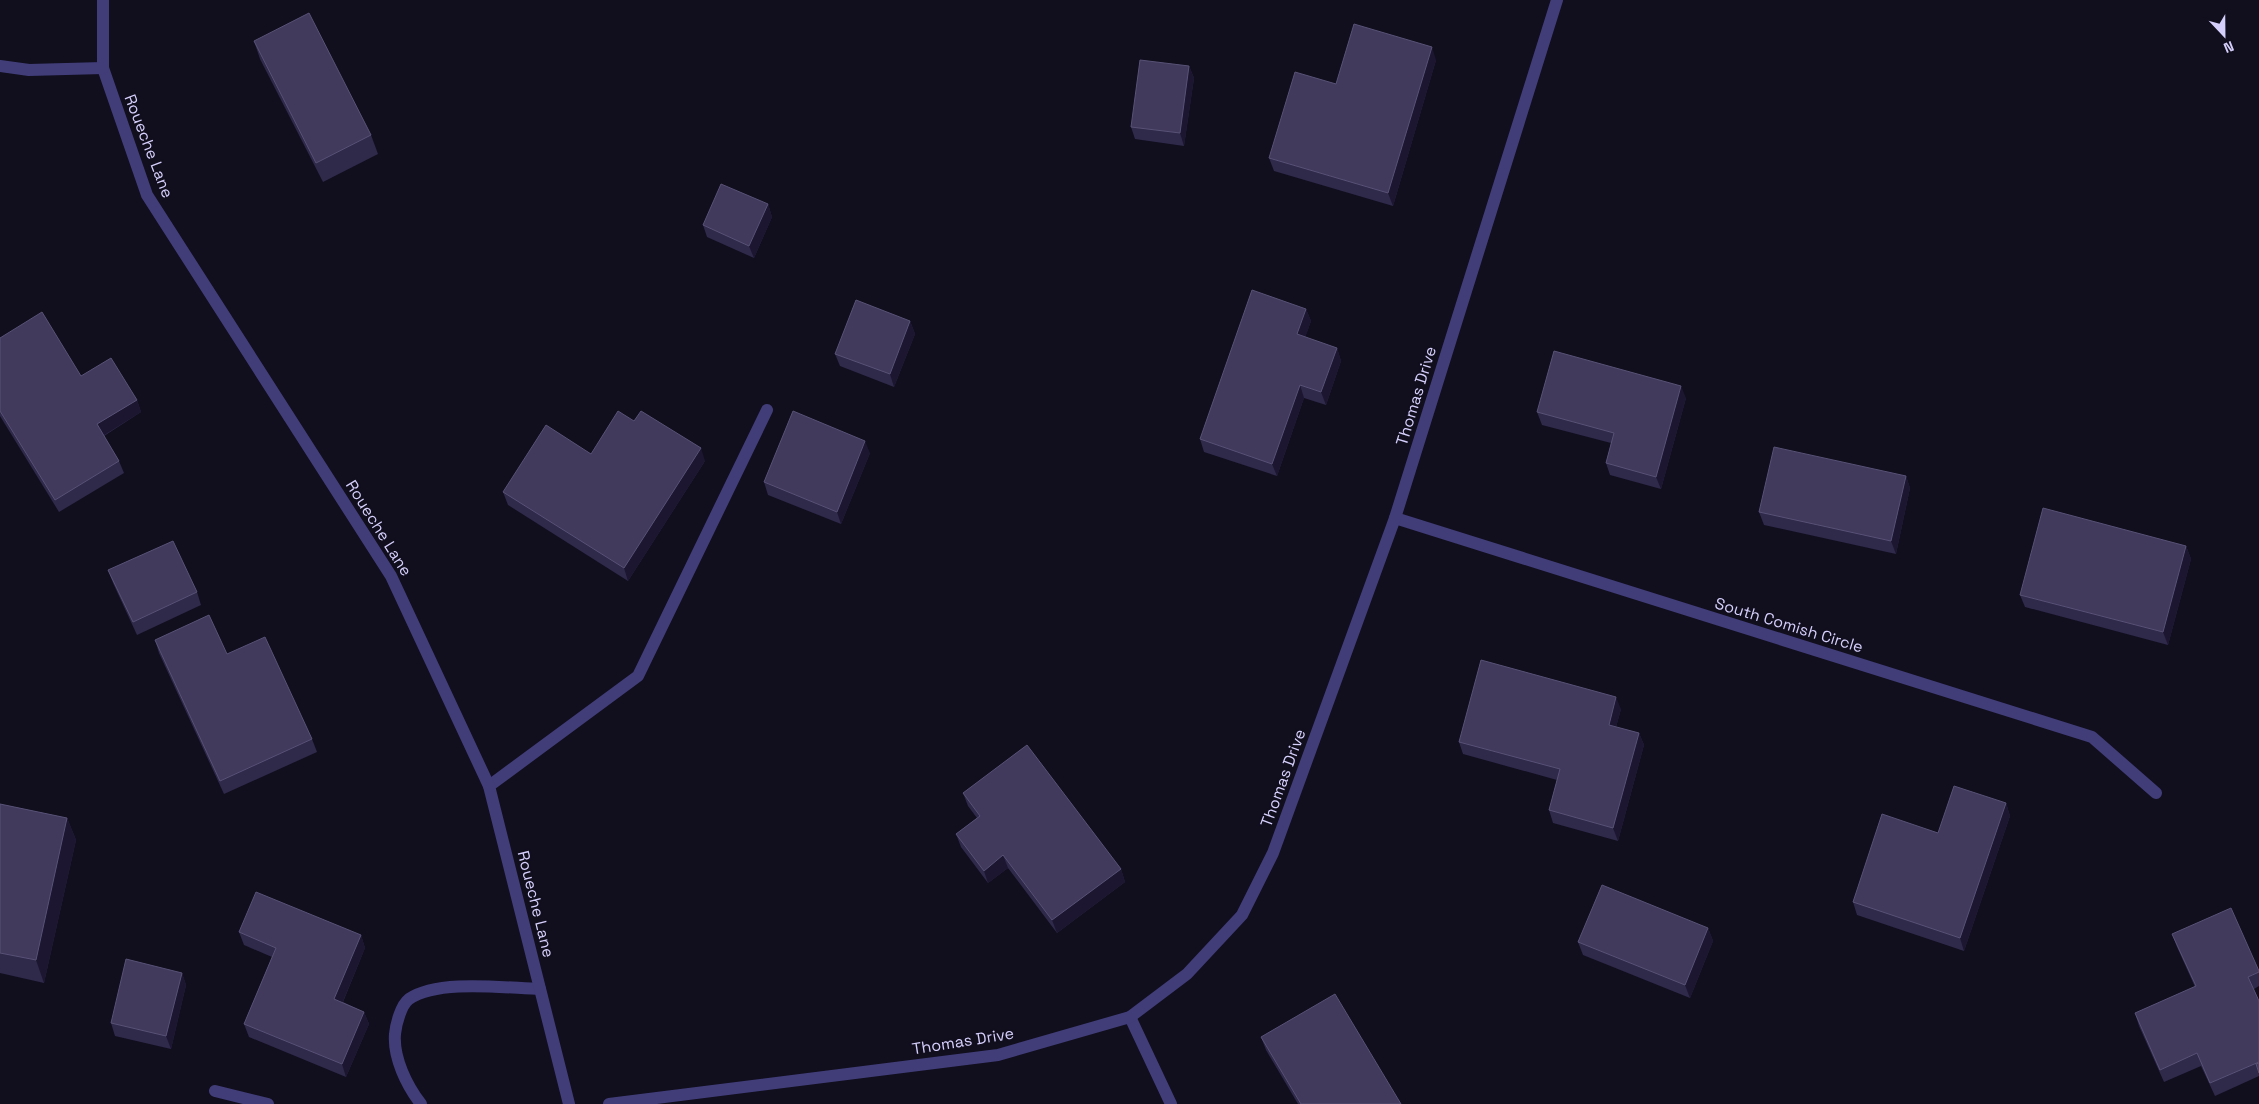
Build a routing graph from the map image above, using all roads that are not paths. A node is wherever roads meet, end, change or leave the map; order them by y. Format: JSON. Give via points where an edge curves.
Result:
{"nodes":[{"id":1,"x":103,"y":0,"type":"edge"},
{"id":2,"x":1557,"y":0,"type":"edge"},
{"id":3,"x":0,"y":66,"type":"edge"},
{"id":4,"x":103,"y":68,"type":"junction"},
{"id":5,"x":767,"y":410,"type":"dead end"},
{"id":6,"x":1395,"y":518,"type":"junction"},
{"id":7,"x":489,"y":786,"type":"junction"},
{"id":8,"x":2156,"y":794,"type":"dead end"},
{"id":9,"x":540,"y":989,"type":"junction"},
{"id":10,"x":1130,"y":1017,"type":"junction"},
{"id":11,"x":215,"y":1091,"type":"dead end"},
{"id":12,"x":268,"y":1104,"type":"edge"},
{"id":13,"x":421,"y":1104,"type":"edge"},
{"id":14,"x":569,"y":1104,"type":"edge"},
{"id":15,"x":609,"y":1104,"type":"edge"},
{"id":16,"x":1171,"y":1104,"type":"edge"}],
"edges":[{"from":1,"to":4,"type":"street","name":"Roueche Lane"},
{"from":2,"to":6,"type":"street","name":"Thomas Drive"},
{"from":3,"to":4,"type":"street","via":[[29,70]]},
{"from":4,"to":7,"type":"street","name":"Roueche Lane","via":[[147,195],[391,576]]},
{"from":5,"to":7,"type":"street","via":[[638,676]]},
{"from":6,"to":8,"type":"street","name":"South Comish Circle","via":[[2092,737]]},
{"from":6,"to":10,"type":"street","name":"Thomas Drive","via":[[1273,853],[1242,915],[1187,974]]},
{"from":7,"to":9,"type":"street","name":"Roueche Lane"},
{"from":9,"to":13,"type":"street","via":[[441,987],[407,1000],[396,1025],[395,1040],[402,1072]]},
{"from":9,"to":14,"type":"street","name":"Roueche Lane"},
{"from":10,"to":15,"type":"street","name":"Thomas Drive","via":[[998,1055]]},
{"from":10,"to":16,"type":"street"},
{"from":11,"to":12,"type":"street"}]}
